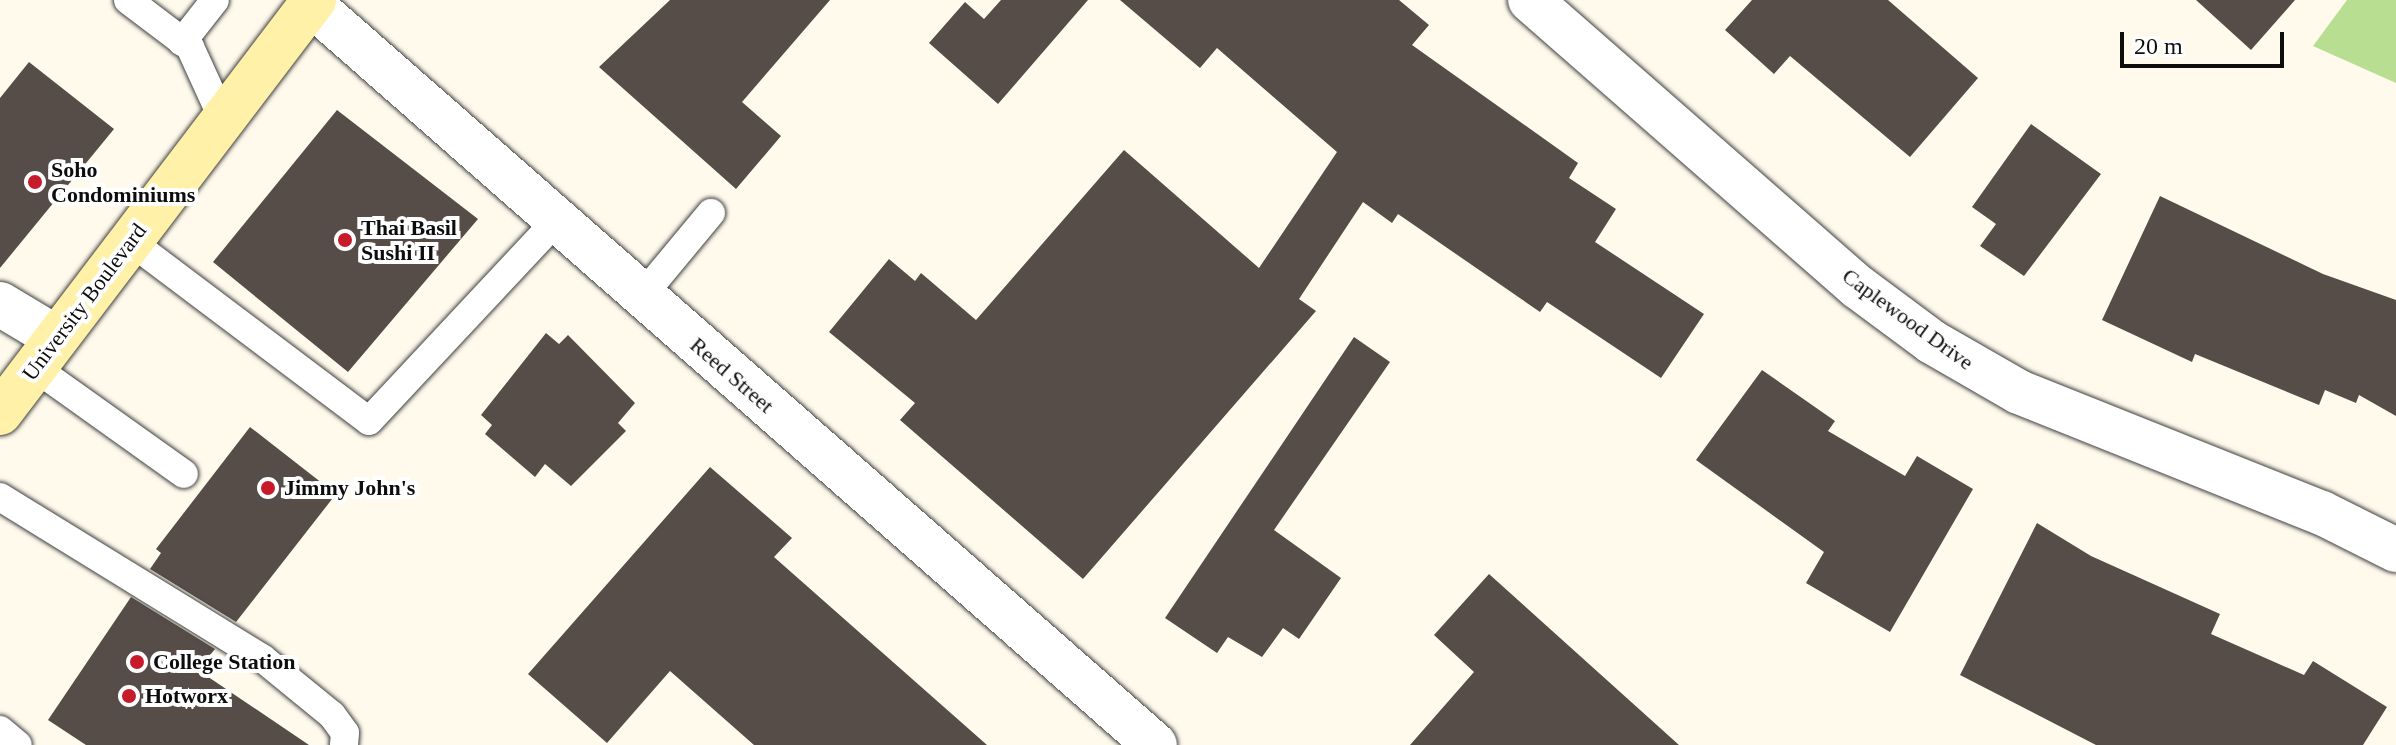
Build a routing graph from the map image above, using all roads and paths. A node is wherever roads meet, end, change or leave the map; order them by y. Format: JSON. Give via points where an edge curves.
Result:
{"nodes":[{"id":1,"x":128,"y":0,"type":"edge"},
{"id":2,"x":215,"y":0,"type":"edge"},
{"id":3,"x":1530,"y":0,"type":"edge"},
{"id":4,"x":312,"y":2,"type":"edge"},
{"id":5,"x":182,"y":42,"type":"junction"},
{"id":6,"x":223,"y":119,"type":"junction"},
{"id":7,"x":711,"y":213,"type":"dead end"},
{"id":8,"x":556,"y":221,"type":"junction"},
{"id":9,"x":130,"y":241,"type":"junction"},
{"id":10,"x":642,"y":296,"type":"junction"},
{"id":11,"x":0,"y":304,"type":"edge"},
{"id":12,"x":46,"y":352,"type":"junction"},
{"id":13,"x":0,"y":413,"type":"edge"},
{"id":14,"x":184,"y":474,"type":"dead end"},
{"id":15,"x":0,"y":497,"type":"edge"},
{"id":16,"x":2396,"y":550,"type":"edge"},
{"id":17,"x":0,"y":730,"type":"edge"},
{"id":18,"x":18,"y":745,"type":"edge"},
{"id":19,"x":344,"y":745,"type":"edge"},
{"id":20,"x":1155,"y":745,"type":"edge"}],
"edges":[{"from":1,"to":5,"type":"lane"},
{"from":2,"to":5,"type":"lane"},
{"from":3,"to":16,"type":"street","name":"Caplewood Drive","via":[[1858,287],[1932,342],[2019,392],[2322,513]]},
{"from":4,"to":6,"type":"main road","name":"University Boulevard"},
{"from":4,"to":8,"type":"street","name":"Reed Street"},
{"from":5,"to":6,"type":"lane"},
{"from":6,"to":9,"type":"main road","name":"University Boulevard"},
{"from":7,"to":10,"type":"lane"},
{"from":8,"to":9,"type":"lane","via":[[369,421]]},
{"from":8,"to":10,"type":"street","name":"Reed Street"},
{"from":9,"to":12,"type":"main road","name":"University Boulevard"},
{"from":10,"to":20,"type":"street","name":"Reed Street"},
{"from":11,"to":12,"type":"street"},
{"from":12,"to":13,"type":"main road","name":"University Boulevard"},
{"from":12,"to":14,"type":"lane"},
{"from":15,"to":19,"type":"lane","via":[[262,658],[332,715],[345,733]]},
{"from":17,"to":18,"type":"lane"}]}
